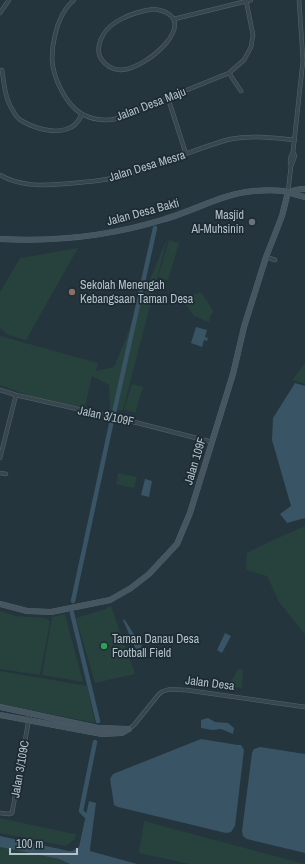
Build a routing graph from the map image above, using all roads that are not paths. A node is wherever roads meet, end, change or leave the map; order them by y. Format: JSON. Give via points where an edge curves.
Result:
{"nodes":[{"id":1,"x":9,"y":0,"type":"edge"},
{"id":2,"x":74,"y":0,"type":"edge"},
{"id":3,"x":300,"y":0,"type":"edge"},
{"id":4,"x":248,"y":1,"type":"edge"},
{"id":5,"x":0,"y":13,"type":"edge"},
{"id":6,"x":174,"y":19,"type":"junction"},
{"id":7,"x":2,"y":70,"type":"dead end"},
{"id":8,"x":229,"y":73,"type":"junction"},
{"id":9,"x":241,"y":91,"type":"dead end"},
{"id":10,"x":168,"y":98,"type":"junction"},
{"id":11,"x":82,"y":114,"type":"junction"},
{"id":12,"x":295,"y":140,"type":"junction"},
{"id":13,"x":186,"y":154,"type":"junction"},
{"id":14,"x":0,"y":175,"type":"edge"},
{"id":15,"x":305,"y":189,"type":"edge"},
{"id":16,"x":288,"y":192,"type":"junction"},
{"id":17,"x":305,"y":197,"type":"edge"},
{"id":18,"x":0,"y":239,"type":"edge"},
{"id":19,"x":266,"y":257,"type":"junction"},
{"id":20,"x":275,"y":260,"type":"dead end"},
{"id":21,"x":0,"y":390,"type":"edge"},
{"id":22,"x":16,"y":396,"type":"junction"},
{"id":23,"x":212,"y":442,"type":"junction"},
{"id":24,"x":0,"y":458,"type":"edge"},
{"id":25,"x":0,"y":473,"type":"edge"},
{"id":26,"x":6,"y":474,"type":"dead end"},
{"id":27,"x":0,"y":604,"type":"edge"},
{"id":28,"x":0,"y":707,"type":"edge"},
{"id":29,"x":305,"y":707,"type":"edge"},
{"id":30,"x":30,"y":713,"type":"junction"},
{"id":31,"x":0,"y":715,"type":"edge"},
{"id":32,"x":29,"y":720,"type":"junction"},
{"id":33,"x":129,"y":728,"type":"junction"},
{"id":34,"x":0,"y":813,"type":"edge"}],
"edges":[{"from":1,"to":5,"type":"street"},
{"from":2,"to":11,"type":"street","name":"Jalan Desa Maju","via":[[57,25],[52,59],[56,81],[73,106]]},
{"from":3,"to":12,"type":"street","via":[[303,60]]},
{"from":4,"to":6,"type":"street"},
{"from":4,"to":8,"type":"street","name":"Jalan Desa Maju","via":[[254,34],[251,47],[244,60]]},
{"from":6,"to":6,"type":"street","via":[[162,10],[154,9],[124,17],[112,26],[100,41],[100,58],[106,65],[120,70],[149,59],[171,38]]},
{"from":7,"to":11,"type":"street","via":[[4,88],[11,108],[21,120],[36,127],[61,130],[73,126]]},
{"from":8,"to":9,"type":"street"},
{"from":8,"to":10,"type":"street","name":"Jalan Desa Maju"},
{"from":10,"to":11,"type":"street","name":"Jalan Desa Maju","via":[[115,119],[103,121]]},
{"from":10,"to":13,"type":"street"},
{"from":12,"to":13,"type":"street","name":"Jalan Desa Mesra","via":[[248,137],[232,139]]},
{"from":12,"to":16,"type":"street","via":[[295,156],[291,166]]},
{"from":13,"to":14,"type":"street","name":"Jalan Desa Mesra","via":[[135,172],[89,182],[35,186]]},
{"from":15,"to":16,"type":"street","name":"Jalan Desa Bakti"},
{"from":16,"to":17,"type":"street","name":"Jalan Desa Bakti"},
{"from":16,"to":18,"type":"street","name":"Jalan Desa Bakti","via":[[264,190],[238,193],[165,219],[117,232],[64,238]]},
{"from":16,"to":19,"type":"street","name":"Jalan 109F","via":[[282,216]]},
{"from":19,"to":20,"type":"street"},
{"from":19,"to":23,"type":"street","name":"Jalan 109F"},
{"from":21,"to":22,"type":"street","name":"Jalan 3/109F"},
{"from":22,"to":23,"type":"street","name":"Jalan 3/109F"},
{"from":22,"to":24,"type":"street"},
{"from":23,"to":27,"type":"street","name":"Jalan 109F","via":[[190,513],[177,544],[131,588],[110,600],[51,612],[27,611]]},
{"from":25,"to":26,"type":"street"},
{"from":28,"to":30,"type":"street"},
{"from":29,"to":33,"type":"street","name":"Jalan Desa","via":[[169,689],[162,691]]},
{"from":30,"to":32,"type":"street","name":"Jalan 3/109C"},
{"from":30,"to":33,"type":"street","via":[[98,728]]},
{"from":31,"to":32,"type":"street","name":"Jalan Desa"},
{"from":32,"to":33,"type":"street","name":"Jalan Desa","via":[[102,734],[122,733]]},
{"from":32,"to":34,"type":"street","name":"Jalan 3/109C","via":[[12,813]]}]}
